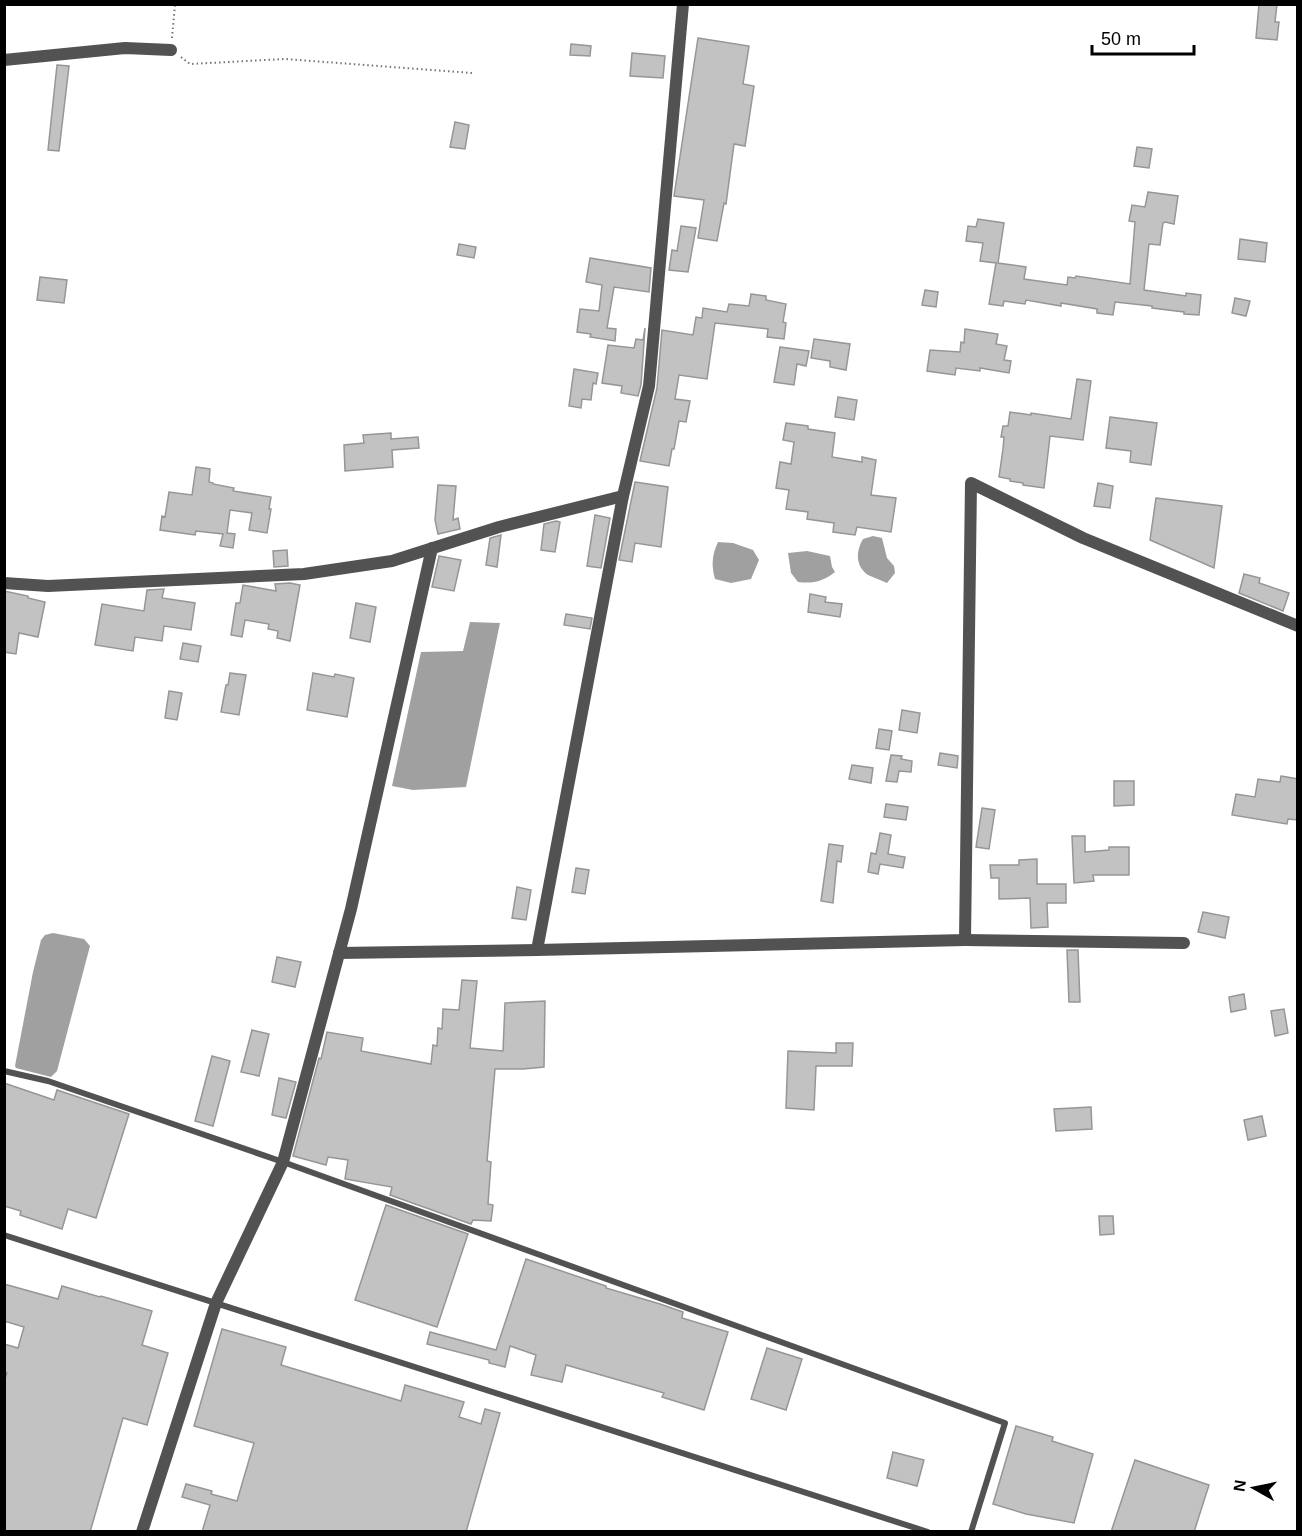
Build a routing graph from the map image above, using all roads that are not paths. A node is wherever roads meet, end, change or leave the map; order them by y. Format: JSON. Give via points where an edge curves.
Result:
{"nodes":[{"id":1,"x":683,"y":4,"type":"edge"},
{"id":2,"x":171,"y":50,"type":"road end"},
{"id":3,"x":4,"y":60,"type":"edge"},
{"id":4,"x":623,"y":496,"type":"junction"},
{"id":5,"x":432,"y":548,"type":"junction"},
{"id":6,"x":4,"y":583,"type":"edge"},
{"id":7,"x":1298,"y":626,"type":"edge"},
{"id":8,"x":965,"y":940,"type":"junction"},
{"id":9,"x":1184,"y":943,"type":"dead end"},
{"id":10,"x":537,"y":950,"type":"junction"},
{"id":11,"x":339,"y":953,"type":"junction"},
{"id":12,"x":4,"y":1071,"type":"edge"},
{"id":13,"x":283,"y":1161,"type":"junction"},
{"id":14,"x":4,"y":1235,"type":"edge"},
{"id":15,"x":216,"y":1304,"type":"junction"},
{"id":16,"x":142,"y":1532,"type":"edge"},
{"id":17,"x":928,"y":1532,"type":"edge"},
{"id":18,"x":971,"y":1532,"type":"edge"}],
"edges":[{"from":1,"to":4,"type":"street","via":[[649,386]]},
{"from":2,"to":3,"type":"street","via":[[125,48]]},
{"from":4,"to":5,"type":"street"},
{"from":4,"to":10,"type":"street"},
{"from":5,"to":6,"type":"street","via":[[392,561],[304,574],[48,586]]},
{"from":5,"to":11,"type":"street"},
{"from":7,"to":8,"type":"street","via":[[1083,538],[970,483]]},
{"from":8,"to":9,"type":"street"},
{"from":8,"to":10,"type":"street"},
{"from":10,"to":11,"type":"street"},
{"from":11,"to":13,"type":"street"},
{"from":12,"to":13,"type":"lane","via":[[48,1081]]},
{"from":13,"to":15,"type":"street"},
{"from":13,"to":18,"type":"lane","via":[[1005,1423]]},
{"from":14,"to":15,"type":"lane"},
{"from":15,"to":16,"type":"street"},
{"from":15,"to":17,"type":"lane"}]}
